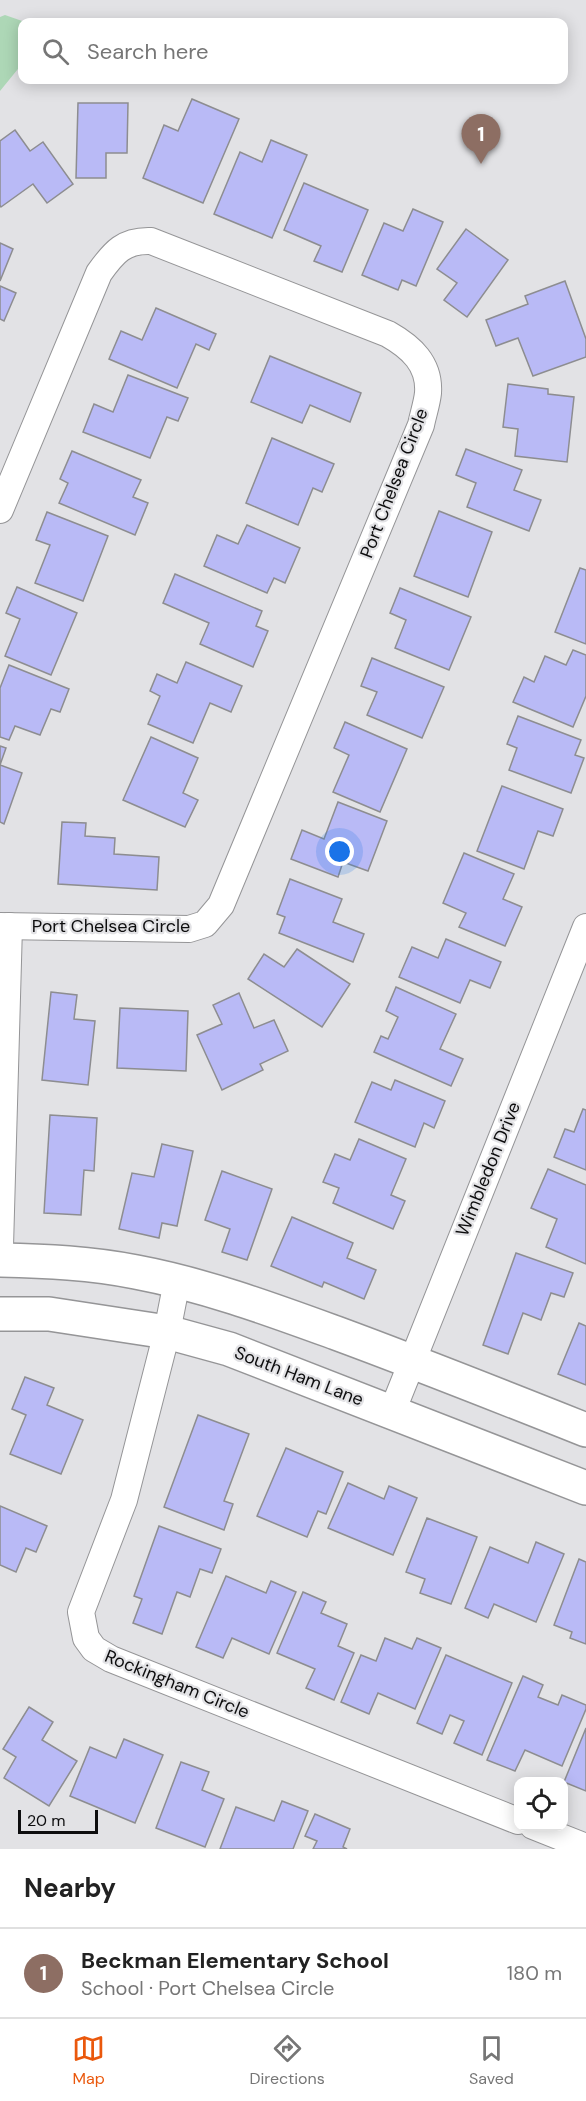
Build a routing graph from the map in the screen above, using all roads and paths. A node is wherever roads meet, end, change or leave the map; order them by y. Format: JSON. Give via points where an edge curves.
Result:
{"nodes":[{"id":1,"x":0,"y":510,"type":"edge"},
{"id":2,"x":5,"y":926,"type":"edge"},
{"id":3,"x":586,"y":927,"type":"edge"},
{"id":4,"x":0,"y":1247,"type":"edge"},
{"id":5,"x":0,"y":1260,"type":"edge"},
{"id":6,"x":177,"y":1281,"type":"junction"},
{"id":7,"x":0,"y":1314,"type":"edge"},
{"id":8,"x":167,"y":1332,"type":"junction"},
{"id":9,"x":411,"y":1361,"type":"junction"},
{"id":10,"x":392,"y":1412,"type":"junction"},
{"id":11,"x":586,"y":1430,"type":"edge"},
{"id":12,"x":586,"y":1488,"type":"edge"},
{"id":13,"x":514,"y":1819,"type":"edge"},
{"id":14,"x":544,"y":1831,"type":"edge"},
{"id":15,"x":586,"y":1847,"type":"edge"}],
"edges":[{"from":1,"to":2,"type":"street","name":"Port Chelsea Circle","via":[[99,273],[116,250],[139,240],[151,241],[388,334],[407,344],[424,368],[428,392],[421,425],[221,905],[205,924],[189,930]]},
{"from":2,"to":4,"type":"street","name":"Port Chelsea Circle"},
{"from":3,"to":9,"type":"street","name":"Wimbledon Drive"},
{"from":5,"to":6,"type":"main road","via":[[60,1262]]},
{"from":6,"to":8,"type":"street","name":"Rockingham Circle"},
{"from":6,"to":9,"type":"main road","via":[[246,1300]]},
{"from":7,"to":8,"type":"main road","name":"South Ham Lane","via":[[49,1314]]},
{"from":8,"to":10,"type":"main road","name":"South Ham Lane","via":[[229,1349]]},
{"from":8,"to":13,"type":"street","name":"Rockingham Circle","via":[[124,1500],[81,1612],[86,1638],[94,1649],[111,1659]]},
{"from":9,"to":10,"type":"street","name":"Wimbledon Drive"},
{"from":9,"to":11,"type":"main road"},
{"from":10,"to":12,"type":"main road","name":"South Ham Lane"},
{"from":14,"to":15,"type":"street"}]}
